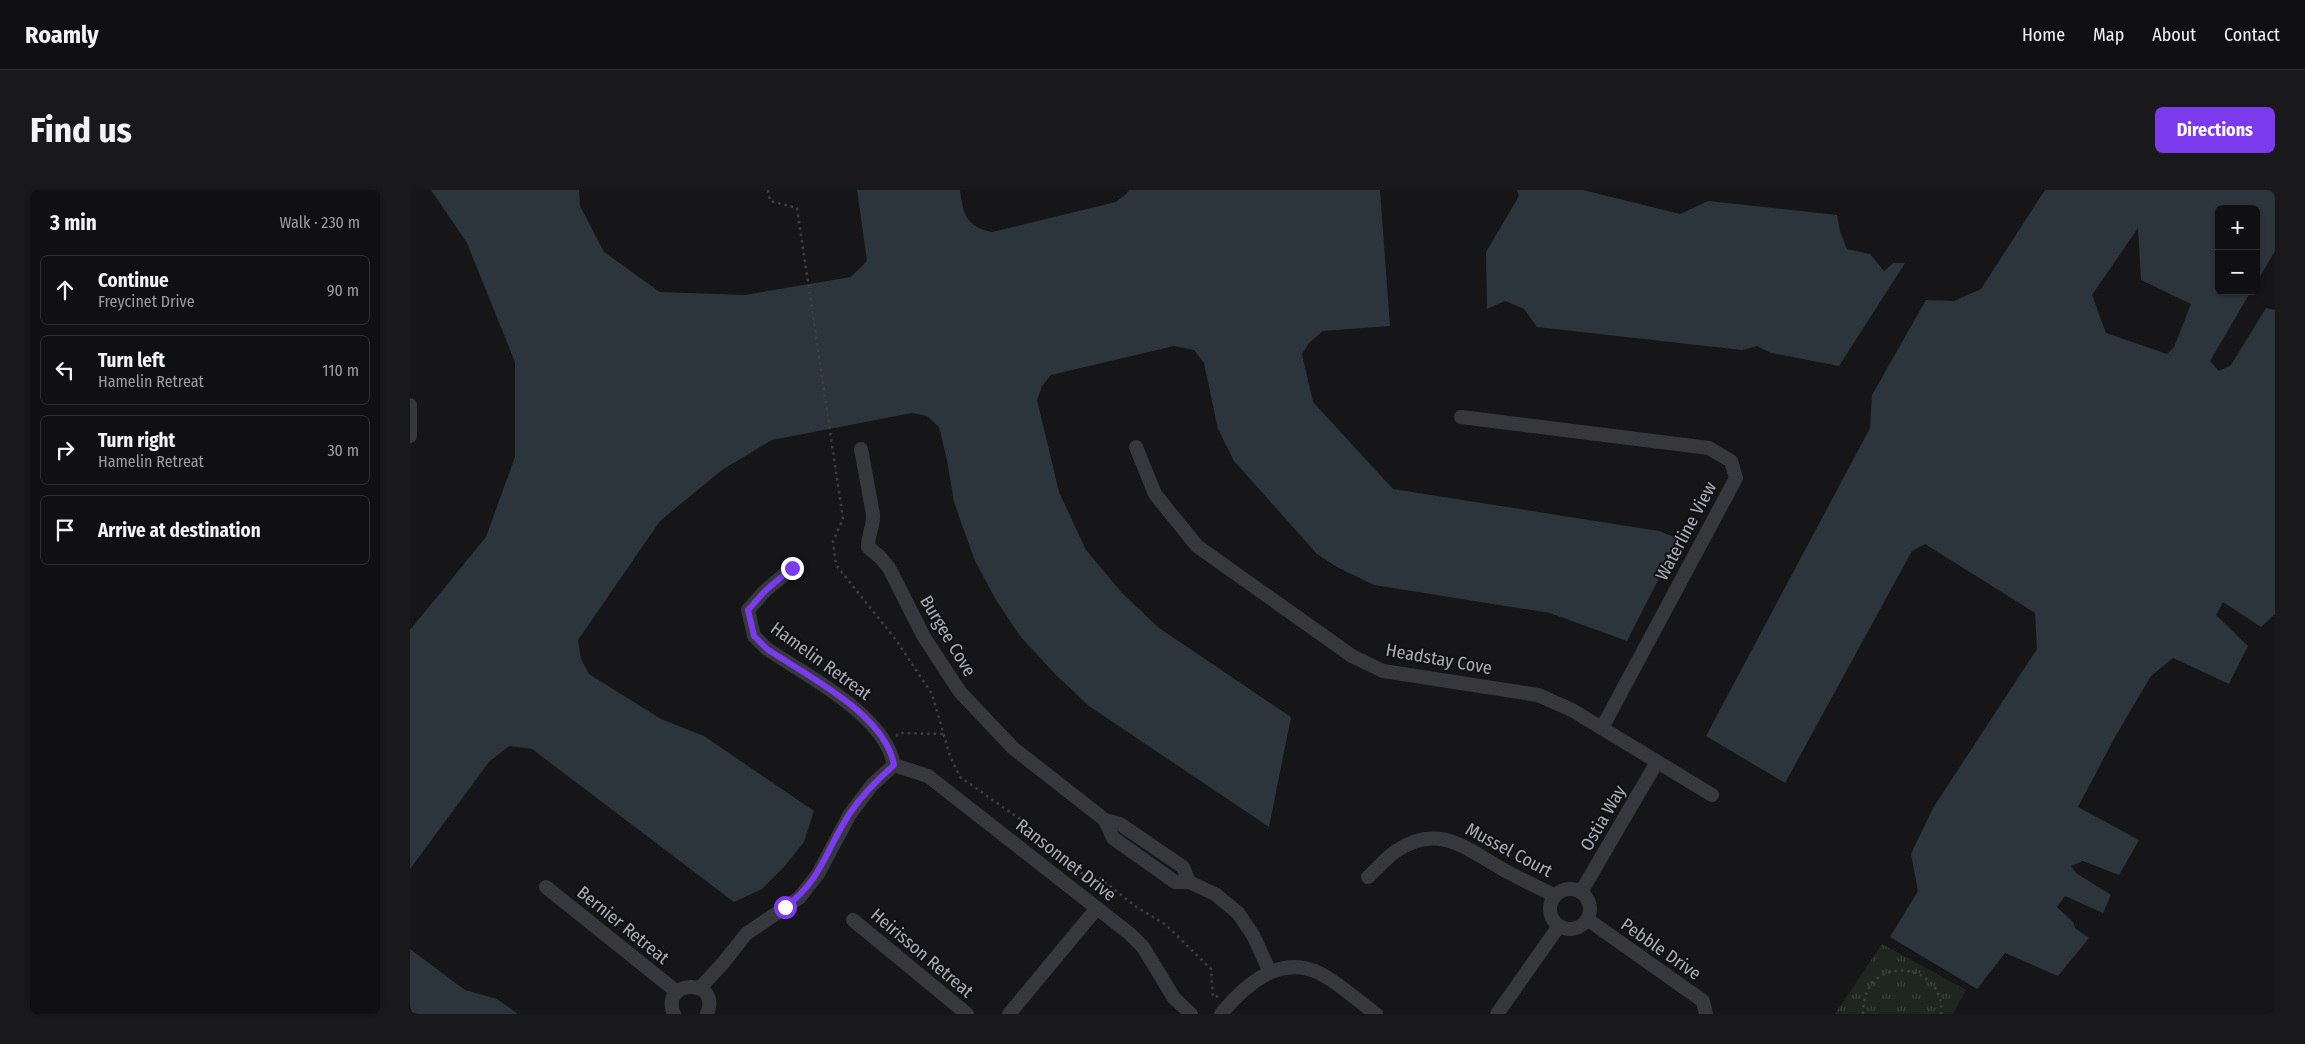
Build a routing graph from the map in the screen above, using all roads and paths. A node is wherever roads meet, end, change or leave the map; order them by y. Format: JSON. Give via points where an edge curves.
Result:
{"nodes":[{"id":1,"x":768,"y":190,"type":"edge"},
{"id":2,"x":410,"y":405,"type":"edge"},
{"id":3,"x":1461,"y":417,"type":"dead end"},
{"id":4,"x":410,"y":436,"type":"edge"},
{"id":5,"x":1136,"y":447,"type":"dead end"},
{"id":6,"x":861,"y":449,"type":"dead end"},
{"id":7,"x":792,"y":568,"type":"dead end"},
{"id":8,"x":1602,"y":728,"type":"junction"},
{"id":9,"x":944,"y":734,"type":"junction"},
{"id":10,"x":886,"y":742,"type":"junction"},
{"id":11,"x":1657,"y":762,"type":"junction"},
{"id":12,"x":894,"y":765,"type":"junction"},
{"id":13,"x":1712,"y":795,"type":"dead end"},
{"id":14,"x":1368,"y":877,"type":"dead end"},
{"id":15,"x":546,"y":887,"type":"dead end"},
{"id":16,"x":1581,"y":892,"type":"junction"},
{"id":17,"x":1555,"y":896,"type":"junction"},
{"id":18,"x":1097,"y":908,"type":"junction"},
{"id":19,"x":1587,"y":919,"type":"junction"},
{"id":20,"x":853,"y":920,"type":"dead end"},
{"id":21,"x":1559,"y":926,"type":"junction"},
{"id":22,"x":1270,"y":972,"type":"junction"},
{"id":23,"x":700,"y":988,"type":"junction"},
{"id":24,"x":677,"y":992,"type":"junction"},
{"id":25,"x":1237,"y":994,"type":"junction"},
{"id":26,"x":674,"y":1014,"type":"edge"},
{"id":27,"x":707,"y":1014,"type":"edge"},
{"id":28,"x":967,"y":1014,"type":"edge"},
{"id":29,"x":1009,"y":1014,"type":"edge"},
{"id":30,"x":1191,"y":1014,"type":"edge"},
{"id":31,"x":1220,"y":1014,"type":"edge"},
{"id":32,"x":1376,"y":1014,"type":"edge"},
{"id":33,"x":1497,"y":1014,"type":"edge"},
{"id":34,"x":1706,"y":1014,"type":"edge"},
{"id":35,"x":1863,"y":1014,"type":"edge"},
{"id":36,"x":1940,"y":1014,"type":"edge"}],
"edges":[{"from":1,"to":9,"type":"path","via":[[770,201],[797,208],[843,519],[833,541],[836,565],[920,674],[932,694]]},
{"from":2,"to":4,"type":"street"},
{"from":3,"to":8,"type":"street","name":"Waterline View","via":[[1709,448],[1732,461],[1736,478]]},
{"from":5,"to":8,"type":"street","name":"Headstay Cove","via":[[1155,494],[1197,546],[1352,656],[1383,671],[1538,695]]},
{"from":6,"to":22,"type":"street","name":"Burgee Cove","via":[[874,523],[868,547],[889,568],[945,672],[977,712],[1014,748],[1105,820],[1120,824],[1183,866],[1189,882],[1215,894],[1238,913],[1253,935]]},
{"from":7,"to":10,"type":"street","name":"Hamelin Retreat","via":[[748,610],[754,636],[767,649],[863,714]]},
{"from":8,"to":11,"type":"street","name":"Headstay Cove"},
{"from":9,"to":10,"type":"path","via":[[899,733]]},
{"from":9,"to":25,"type":"path","via":[[960,777],[1024,822],[1044,843],[1060,850],[1081,873],[1100,878],[1135,906],[1166,925],[1211,969],[1213,997]]},
{"from":10,"to":12,"type":"street","name":"Hamelin Retreat"},
{"from":11,"to":13,"type":"street","name":"Headstay Cove"},
{"from":11,"to":16,"type":"street","name":"Ostia Way"},
{"from":12,"to":18,"type":"street","name":"Ransonnet Drive","via":[[928,776]]},
{"from":12,"to":23,"type":"street","via":[[872,785],[850,814],[818,874],[799,898],[746,934]]},
{"from":14,"to":17,"type":"street","name":"Mussel Court","via":[[1396,851],[1416,840],[1437,837],[1462,844]]},
{"from":15,"to":24,"type":"street","name":"Bernier Retreat"},
{"from":16,"to":17,"type":"street","via":[[1567,889]]},
{"from":16,"to":19,"type":"street","via":[[1590,908]]},
{"from":17,"to":21,"type":"street","via":[[1550,909]]},
{"from":18,"to":29,"type":"street"},
{"from":18,"to":30,"type":"street","name":"Ransonnet Drive","via":[[1143,948],[1174,998]]},
{"from":19,"to":21,"type":"street","via":[[1573,929]]},
{"from":19,"to":34,"type":"street","name":"Pebble Drive","via":[[1703,1001]]},
{"from":20,"to":28,"type":"street","name":"Heirisson Retreat"},
{"from":21,"to":33,"type":"street"},
{"from":22,"to":25,"type":"street"},
{"from":22,"to":32,"type":"street","via":[[1285,967],[1320,973]]},
{"from":23,"to":24,"type":"street","via":[[688,986]]},
{"from":23,"to":27,"type":"street","via":[[709,1001]]},
{"from":24,"to":26,"type":"street","via":[[672,1004]]},
{"from":25,"to":31,"type":"street"},
{"from":35,"to":36,"type":"path","via":[[1866,995],[1875,981],[1902,968],[1918,972],[1929,981],[1939,1000]]}]}
